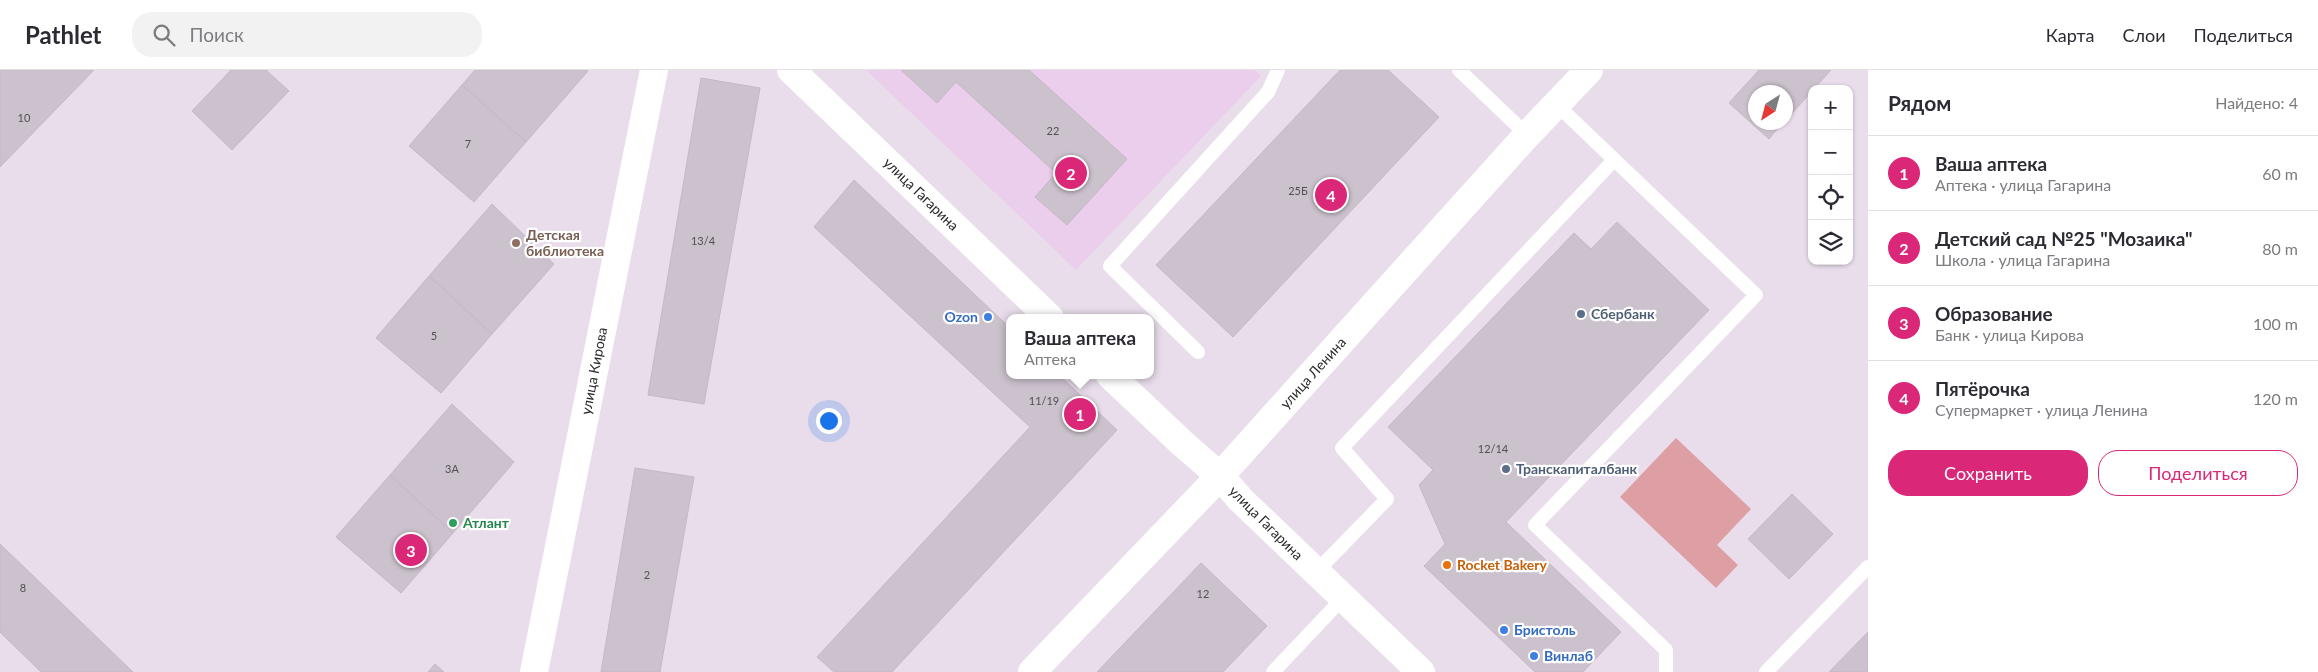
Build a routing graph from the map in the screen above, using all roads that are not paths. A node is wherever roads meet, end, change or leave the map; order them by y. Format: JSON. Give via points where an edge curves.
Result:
{"nodes":[{"id":1,"x":654,"y":70,"type":"edge"},
{"id":2,"x":791,"y":70,"type":"edge"},
{"id":3,"x":1278,"y":70,"type":"edge"},
{"id":4,"x":1459,"y":70,"type":"edge"},
{"id":5,"x":1589,"y":70,"type":"edge"},
{"id":6,"x":1556,"y":104,"type":"junction"},
{"id":7,"x":1527,"y":134,"type":"junction"},
{"id":8,"x":1614,"y":160,"type":"junction"},
{"id":9,"x":1046,"y":314,"type":"edge"},
{"id":10,"x":1198,"y":352,"type":"dead end"},
{"id":11,"x":1114,"y":379,"type":"edge"},
{"id":12,"x":1220,"y":476,"type":"junction"},
{"id":13,"x":1868,"y":567,"type":"edge"},
{"id":14,"x":1316,"y":572,"type":"junction"},
{"id":15,"x":1343,"y":598,"type":"junction"},
{"id":16,"x":534,"y":672,"type":"edge"},
{"id":17,"x":1032,"y":672,"type":"edge"},
{"id":18,"x":1273,"y":672,"type":"edge"},
{"id":19,"x":1420,"y":672,"type":"edge"},
{"id":20,"x":1666,"y":672,"type":"edge"},
{"id":21,"x":1766,"y":672,"type":"edge"}],
"edges":[{"from":1,"to":16,"type":"street","name":"улица Кирова"},
{"from":2,"to":9,"type":"street","name":"улица Гагарина"},
{"from":3,"to":10,"type":"lane","via":[[1268,92],[1110,266]]},
{"from":4,"to":7,"type":"lane"},
{"from":5,"to":6,"type":"street","name":"улица Ленина"},
{"from":6,"to":7,"type":"street","name":"улица Ленина"},
{"from":6,"to":8,"type":"lane"},
{"from":7,"to":12,"type":"street","name":"улица Ленина"},
{"from":8,"to":14,"type":"lane","via":[[1342,448],[1387,499]]},
{"from":8,"to":20,"type":"lane","via":[[1756,295],[1535,525],[1666,650]]},
{"from":11,"to":12,"type":"street","name":"улица Гагарина"},
{"from":12,"to":14,"type":"street","name":"улица Гагарина"},
{"from":12,"to":17,"type":"street","name":"улица Ленина"},
{"from":13,"to":21,"type":"lane"},
{"from":14,"to":15,"type":"street","name":"улица Гагарина"},
{"from":15,"to":18,"type":"lane"},
{"from":15,"to":19,"type":"street","name":"улица Гагарина"}]}
